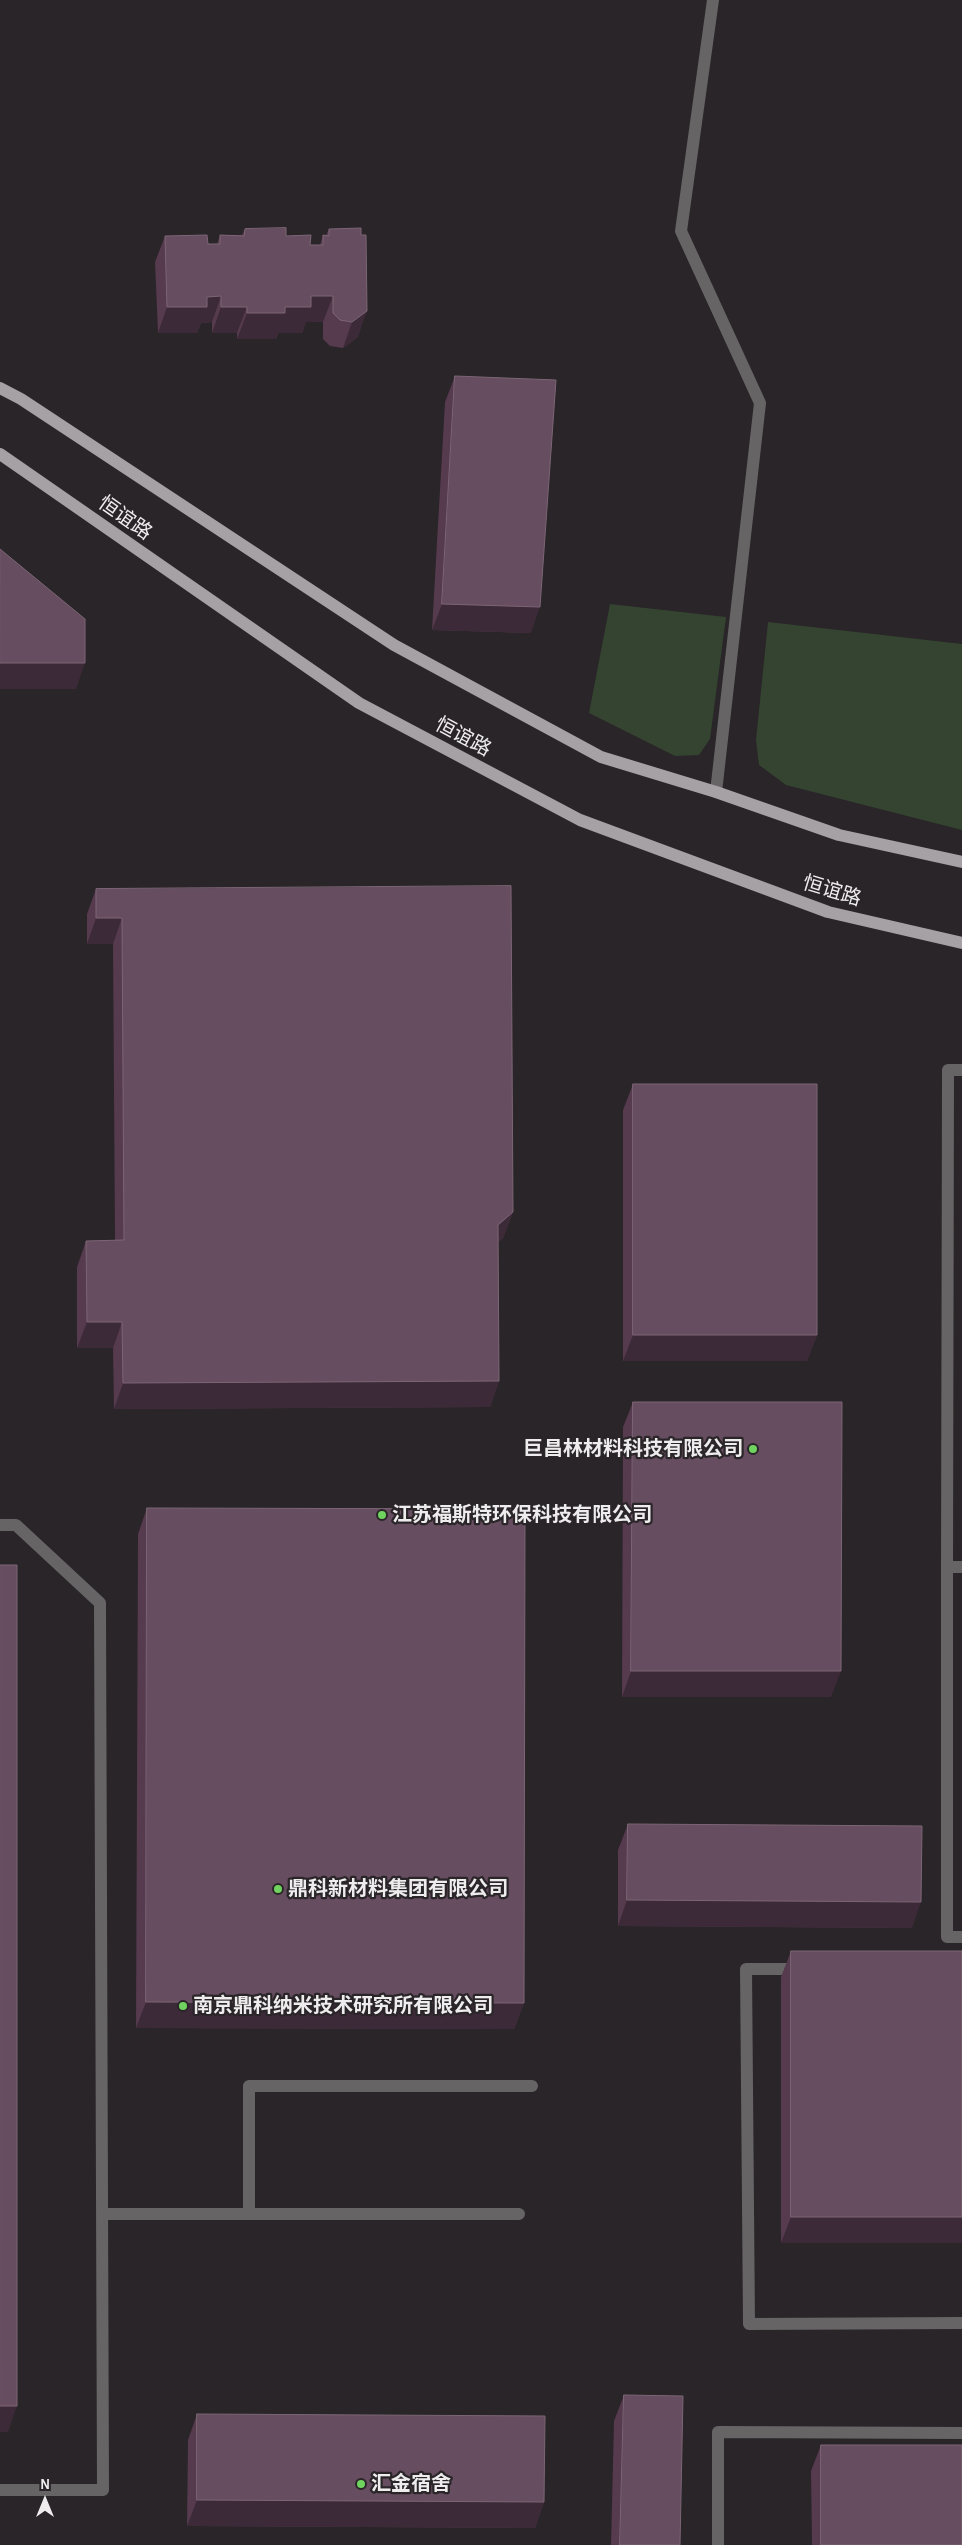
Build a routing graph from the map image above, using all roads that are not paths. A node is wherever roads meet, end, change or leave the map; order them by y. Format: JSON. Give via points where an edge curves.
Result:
{"nodes":[{"id":1,"x":712,"y":0,"type":"edge"},
{"id":2,"x":0,"y":388,"type":"edge"},
{"id":3,"x":0,"y":454,"type":"edge"},
{"id":4,"x":716,"y":792,"type":"junction"},
{"id":5,"x":962,"y":862,"type":"edge"},
{"id":6,"x":962,"y":943,"type":"edge"},
{"id":7,"x":962,"y":1070,"type":"edge"},
{"id":8,"x":0,"y":1525,"type":"edge"},
{"id":9,"x":947,"y":1567,"type":"junction"},
{"id":10,"x":962,"y":1567,"type":"edge"},
{"id":11,"x":962,"y":1937,"type":"edge"},
{"id":12,"x":815,"y":1969,"type":"edge"},
{"id":13,"x":532,"y":2086,"type":"dead end"},
{"id":14,"x":102,"y":2214,"type":"junction"},
{"id":15,"x":250,"y":2214,"type":"junction"},
{"id":16,"x":519,"y":2214,"type":"dead end"},
{"id":17,"x":962,"y":2323,"type":"edge"},
{"id":18,"x":962,"y":2433,"type":"edge"},
{"id":19,"x":0,"y":2490,"type":"edge"},
{"id":20,"x":718,"y":2545,"type":"edge"}],
"edges":[{"from":1,"to":4,"type":"lane","via":[[681,231],[760,403]]},
{"from":2,"to":4,"type":"main road","name":"恒谊路","via":[[394,645],[601,757]]},
{"from":3,"to":6,"type":"main road","name":"恒谊路","via":[[359,703],[580,820],[828,912]]},
{"from":4,"to":5,"type":"main road","name":"恒谊路","via":[[839,835]]},
{"from":7,"to":9,"type":"lane","via":[[948,1070]]},
{"from":8,"to":14,"type":"lane","via":[[16,1525],[100,1603]]},
{"from":9,"to":10,"type":"lane"},
{"from":9,"to":11,"type":"lane","via":[[947,1937]]},
{"from":12,"to":17,"type":"lane","via":[[746,1969],[749,2324]]},
{"from":13,"to":15,"type":"lane","via":[[250,2086]]},
{"from":14,"to":15,"type":"lane"},
{"from":14,"to":19,"type":"lane","via":[[103,2490]]},
{"from":15,"to":16,"type":"lane"},
{"from":18,"to":20,"type":"lane","via":[[718,2432]]}]}
